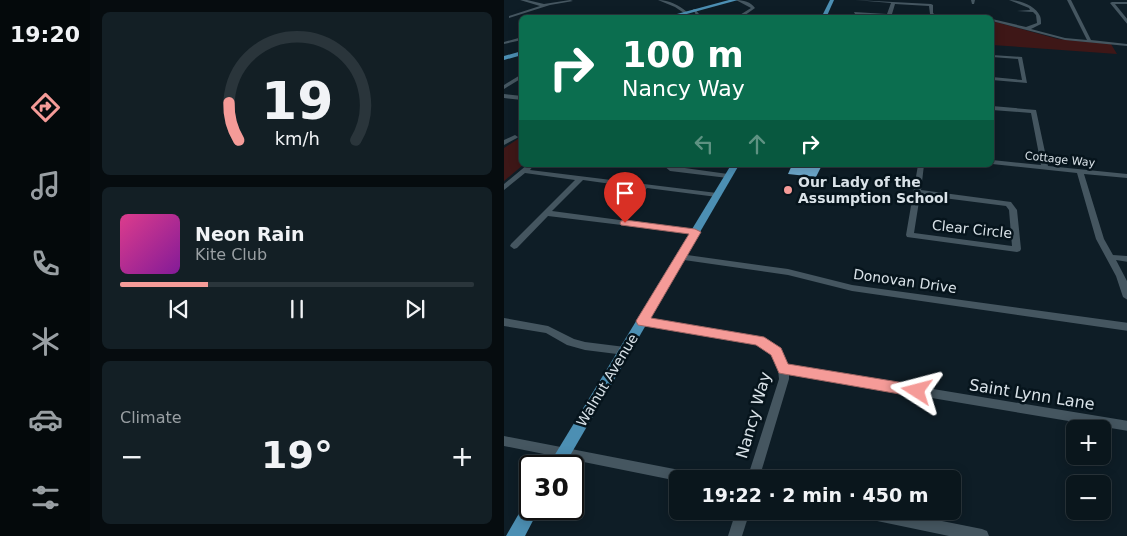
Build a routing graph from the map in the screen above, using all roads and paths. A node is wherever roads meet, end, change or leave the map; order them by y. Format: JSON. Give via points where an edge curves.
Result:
{"nodes":[{"id":1,"x":522,"y":0,"type":"edge"},
{"id":2,"x":571,"y":0,"type":"edge"},
{"id":3,"x":660,"y":0,"type":"edge"},
{"id":4,"x":736,"y":0,"type":"edge"},
{"id":5,"x":832,"y":0,"type":"edge"},
{"id":6,"x":857,"y":0,"type":"edge"},
{"id":7,"x":1011,"y":0,"type":"edge"},
{"id":8,"x":1026,"y":0,"type":"edge"},
{"id":9,"x":1069,"y":0,"type":"edge"},
{"id":10,"x":1017,"y":2,"type":"junction"},
{"id":11,"x":892,"y":3,"type":"junction"},
{"id":12,"x":1127,"y":3,"type":"edge"},
{"id":13,"x":546,"y":5,"type":"junction"},
{"id":14,"x":694,"y":10,"type":"junction"},
{"id":15,"x":1019,"y":11,"type":"dead end"},
{"id":16,"x":1035,"y":11,"type":"junction"},
{"id":17,"x":685,"y":12,"type":"junction"},
{"id":18,"x":855,"y":13,"type":"dead end"},
{"id":19,"x":674,"y":15,"type":"edge"},
{"id":20,"x":698,"y":15,"type":"edge"},
{"id":21,"x":742,"y":15,"type":"edge"},
{"id":22,"x":824,"y":15,"type":"edge"},
{"id":23,"x":877,"y":15,"type":"edge"},
{"id":24,"x":889,"y":15,"type":"edge"},
{"id":25,"x":933,"y":15,"type":"edge"},
{"id":26,"x":510,"y":17,"type":"dead end"},
{"id":27,"x":994,"y":21,"type":"edge"},
{"id":28,"x":1127,"y":24,"type":"edge"},
{"id":29,"x":1025,"y":29,"type":"junction"},
{"id":30,"x":519,"y":39,"type":"edge"},
{"id":31,"x":1090,"y":42,"type":"junction"},
{"id":32,"x":504,"y":43,"type":"edge"},
{"id":33,"x":1127,"y":45,"type":"edge"},
{"id":34,"x":519,"y":54,"type":"edge"},
{"id":35,"x":994,"y":56,"type":"edge"},
{"id":36,"x":504,"y":58,"type":"edge"},
{"id":37,"x":519,"y":77,"type":"edge"},
{"id":38,"x":994,"y":79,"type":"edge"},
{"id":39,"x":504,"y":87,"type":"edge"},
{"id":40,"x":504,"y":96,"type":"edge"},
{"id":41,"x":519,"y":98,"type":"edge"},
{"id":42,"x":994,"y":108,"type":"edge"},
{"id":43,"x":515,"y":137,"type":"dead end"},
{"id":44,"x":504,"y":143,"type":"edge"},
{"id":45,"x":994,"y":162,"type":"edge"},
{"id":46,"x":529,"y":167,"type":"edge"},
{"id":47,"x":668,"y":167,"type":"edge"},
{"id":48,"x":920,"y":167,"type":"edge"},
{"id":49,"x":1045,"y":167,"type":"junction"},
{"id":50,"x":524,"y":171,"type":"junction"},
{"id":51,"x":732,"y":171,"type":"edge"},
{"id":52,"x":1080,"y":171,"type":"junction"},
{"id":53,"x":1127,"y":176,"type":"edge"},
{"id":54,"x":581,"y":178,"type":"junction"},
{"id":55,"x":645,"y":186,"type":"junction"},
{"id":56,"x":504,"y":188,"type":"edge"},
{"id":57,"x":916,"y":192,"type":"junction"},
{"id":58,"x":717,"y":195,"type":"junction"},
{"id":59,"x":635,"y":198,"type":"dead end"},
{"id":60,"x":547,"y":213,"type":"junction"},
{"id":61,"x":695,"y":232,"type":"junction"},
{"id":62,"x":514,"y":246,"type":"dead end"},
{"id":63,"x":680,"y":257,"type":"junction"},
{"id":64,"x":1109,"y":257,"type":"junction"},
{"id":65,"x":1127,"y":259,"type":"edge"},
{"id":66,"x":1127,"y":297,"type":"edge"},
{"id":67,"x":642,"y":321,"type":"junction"},
{"id":68,"x":504,"y":322,"type":"edge"},
{"id":69,"x":1127,"y":327,"type":"edge"},
{"id":70,"x":625,"y":351,"type":"junction"},
{"id":71,"x":784,"y":369,"type":"junction"},
{"id":72,"x":1127,"y":426,"type":"edge"},
{"id":73,"x":504,"y":441,"type":"edge"},
{"id":74,"x":564,"y":453,"type":"junction"},
{"id":75,"x":756,"y":470,"type":"edge"},
{"id":76,"x":669,"y":474,"type":"edge"},
{"id":77,"x":524,"y":520,"type":"edge"},
{"id":78,"x":739,"y":520,"type":"edge"},
{"id":79,"x":903,"y":520,"type":"edge"},
{"id":80,"x":515,"y":536,"type":"edge"},
{"id":81,"x":735,"y":536,"type":"edge"},
{"id":82,"x":982,"y":536,"type":"edge"}],
"edges":[{"from":1,"to":13,"type":"street"},
{"from":2,"to":13,"type":"street"},
{"from":3,"to":17,"type":"street"},
{"from":4,"to":14,"type":"main road"},
{"from":4,"to":21,"type":"street","via":[[754,7]]},
{"from":5,"to":22,"type":"main road"},
{"from":6,"to":11,"type":"street"},
{"from":7,"to":10,"type":"street"},
{"from":8,"to":10,"type":"street"},
{"from":9,"to":31,"type":"street"},
{"from":10,"to":16,"type":"street"},
{"from":11,"to":24,"type":"street"},
{"from":11,"to":25,"type":"street","via":[[931,5]]},
{"from":12,"to":28,"type":"street","via":[[1112,2]]},
{"from":13,"to":26,"type":"street"},
{"from":14,"to":17,"type":"main road"},
{"from":14,"to":20,"type":"street"},
{"from":15,"to":16,"type":"street"},
{"from":16,"to":29,"type":"street","via":[[1039,24]]},
{"from":17,"to":19,"type":"main road"},
{"from":18,"to":23,"type":"street"},
{"from":27,"to":29,"type":"street"},
{"from":29,"to":31,"type":"street"},
{"from":30,"to":32,"type":"street"},
{"from":31,"to":33,"type":"street"},
{"from":34,"to":36,"type":"main road"},
{"from":35,"to":38,"type":"street","via":[[1020,58],[1025,82]]},
{"from":37,"to":39,"type":"street"},
{"from":40,"to":41,"type":"street"},
{"from":42,"to":49,"type":"street","via":[[1034,111]]},
{"from":43,"to":44,"type":"street"},
{"from":45,"to":49,"type":"street","name":"Cottage Way"},
{"from":46,"to":50,"type":"street"},
{"from":47,"to":51,"type":"street"},
{"from":48,"to":57,"type":"street"},
{"from":49,"to":52,"type":"street","name":"Cottage Way"},
{"from":50,"to":54,"type":"street"},
{"from":50,"to":56,"type":"street"},
{"from":51,"to":58,"type":"main road","name":"Walnut Avenue"},
{"from":52,"to":53,"type":"street","name":"Cottage Way"},
{"from":52,"to":64,"type":"street","via":[[1100,239]]},
{"from":54,"to":55,"type":"street"},
{"from":54,"to":60,"type":"street"},
{"from":55,"to":58,"type":"street"},
{"from":55,"to":59,"type":"street"},
{"from":57,"to":57,"type":"street","name":"Clear Circle","via":[[1008,204],[1013,210],[1017,249],[910,235]]},
{"from":58,"to":61,"type":"main road","name":"Walnut Avenue"},
{"from":60,"to":61,"type":"street"},
{"from":60,"to":62,"type":"street"},
{"from":61,"to":63,"type":"main road","name":"Walnut Avenue"},
{"from":63,"to":67,"type":"main road","name":"Walnut Avenue"},
{"from":63,"to":69,"type":"street","name":"Donovan Drive","via":[[788,272],[852,288]]},
{"from":64,"to":65,"type":"street"},
{"from":64,"to":66,"type":"street"},
{"from":67,"to":70,"type":"main road","name":"Walnut Avenue"},
{"from":67,"to":71,"type":"street","name":"Nancy Way","via":[[759,340],[776,352]]},
{"from":68,"to":70,"type":"street","via":[[548,330],[585,346]]},
{"from":70,"to":74,"type":"main road","name":"Walnut Avenue"},
{"from":71,"to":72,"type":"street","name":"Saint Lynn Lane"},
{"from":71,"to":75,"type":"street","name":"Nancy Way","via":[[784,379]]},
{"from":73,"to":74,"type":"street"},
{"from":74,"to":76,"type":"street"},
{"from":77,"to":80,"type":"main road"},
{"from":78,"to":81,"type":"street"},
{"from":79,"to":82,"type":"street"}]}
